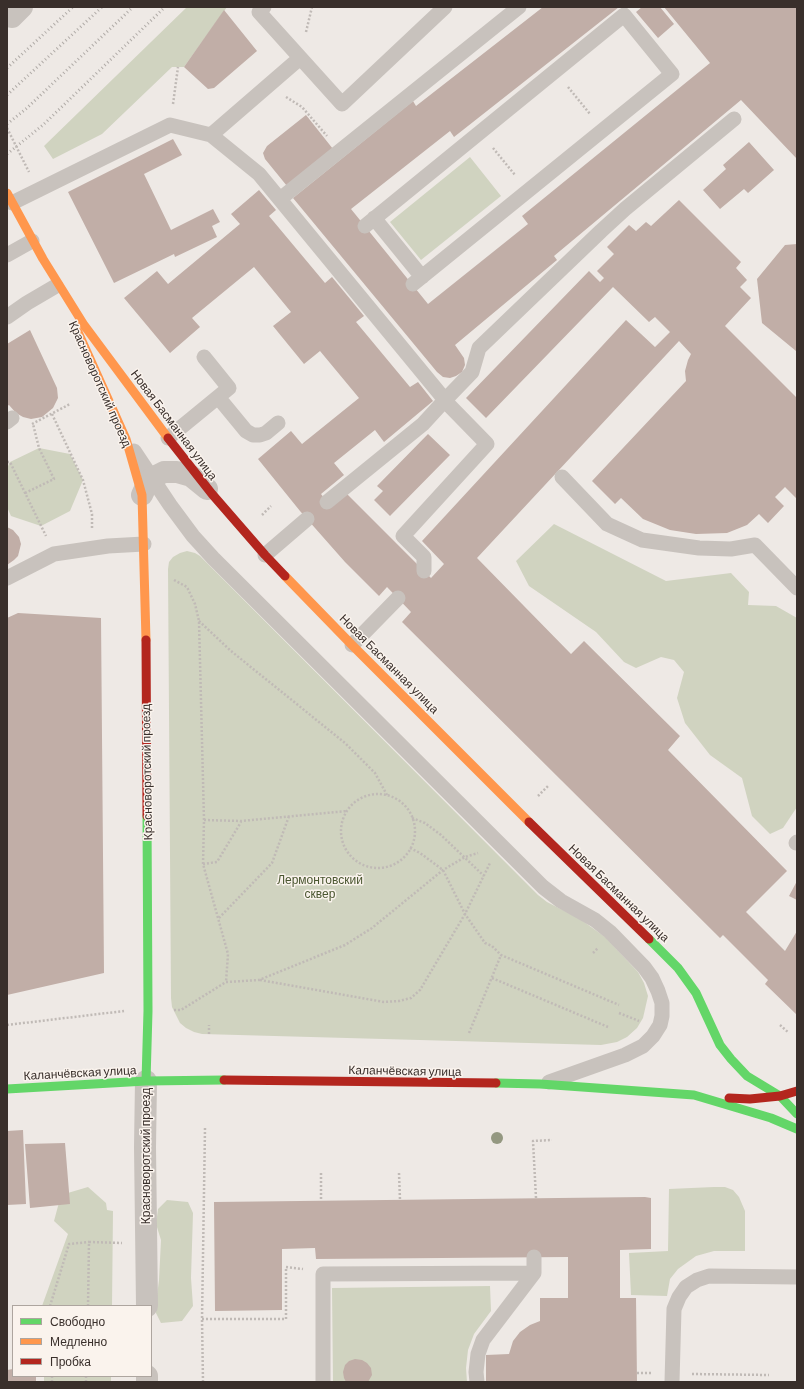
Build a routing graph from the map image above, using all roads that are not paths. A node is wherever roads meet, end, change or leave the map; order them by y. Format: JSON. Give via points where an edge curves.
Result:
{"nodes":[{"id":1,"x":264,"y":7,"type":"edge"},
{"id":2,"x":445,"y":7,"type":"edge"},
{"id":3,"x":519,"y":7,"type":"edge"},
{"id":4,"x":300,"y":58,"type":"junction"},
{"id":5,"x":734,"y":119,"type":"dead end"},
{"id":6,"x":211,"y":135,"type":"junction"},
{"id":7,"x":9,"y":196,"type":"edge"},
{"id":8,"x":280,"y":199,"type":"junction"},
{"id":9,"x":32,"y":240,"type":"junction"},
{"id":10,"x":7,"y":255,"type":"edge"},
{"id":11,"x":43,"y":259,"type":"junction"},
{"id":12,"x":418,"y":281,"type":"joint"},
{"id":13,"x":56,"y":286,"type":"junction"},
{"id":14,"x":7,"y":317,"type":"edge"},
{"id":15,"x":204,"y":357,"type":"dead end"},
{"id":16,"x":218,"y":397,"type":"junction"},
{"id":17,"x":445,"y":400,"type":"junction"},
{"id":18,"x":278,"y":423,"type":"dead end"},
{"id":19,"x":168,"y":438,"type":"junction"},
{"id":20,"x":126,"y":439,"type":"junction"},
{"id":21,"x":562,"y":477,"type":"dead end"},
{"id":22,"x":147,"y":486,"type":"junction"},
{"id":23,"x":212,"y":494,"type":"junction"},
{"id":24,"x":327,"y":502,"type":"dead end"},
{"id":25,"x":307,"y":519,"type":"dead end"},
{"id":26,"x":144,"y":544,"type":"junction"},
{"id":27,"x":265,"y":555,"type":"junction"},
{"id":28,"x":424,"y":571,"type":"dead end"},
{"id":29,"x":7,"y":578,"type":"edge"},
{"id":30,"x":797,"y":588,"type":"edge"},
{"id":31,"x":398,"y":598,"type":"dead end"},
{"id":32,"x":352,"y":645,"type":"junction"},
{"id":33,"x":146,"y":1081,"type":"junction"},
{"id":34,"x":540,"y":1084,"type":"junction"},
{"id":35,"x":7,"y":1089,"type":"edge"},
{"id":36,"x":797,"y":1090,"type":"edge"},
{"id":37,"x":694,"y":1095,"type":"junction"},
{"id":38,"x":780,"y":1096,"type":"junction"},
{"id":39,"x":797,"y":1114,"type":"edge"},
{"id":40,"x":797,"y":1129,"type":"edge"},
{"id":41,"x":534,"y":1257,"type":"dead end"},
{"id":42,"x":534,"y":1273,"type":"junction"},
{"id":43,"x":797,"y":1276,"type":"edge"},
{"id":44,"x":147,"y":1305,"type":"edge"},
{"id":45,"x":323,"y":1382,"type":"edge"},
{"id":46,"x":477,"y":1382,"type":"edge"},
{"id":47,"x":672,"y":1382,"type":"edge"}],
"edges":[{"from":1,"to":4,"type":"lane","via":[[258,12]]},
{"from":2,"to":4,"type":"lane","via":[[342,104]]},
{"from":3,"to":8,"type":"lane"},
{"from":4,"to":6,"type":"lane"},
{"from":5,"to":17,"type":"lane","via":[[615,218],[479,348],[472,372]]},
{"from":6,"to":7,"type":"lane","via":[[170,125]]},
{"from":6,"to":8,"type":"lane","via":[[259,174]]},
{"from":7,"to":9,"type":"main road","name":"Новая Басманная улица"},
{"from":8,"to":17,"type":"lane","via":[[332,253],[380,311]]},
{"from":9,"to":10,"type":"lane"},
{"from":9,"to":11,"type":"main road","name":"Новая Басманная улица"},
{"from":11,"to":13,"type":"main road","name":"Красноворотский проезд"},
{"from":11,"to":19,"type":"main road","name":"Новая Басманная улица","via":[[84,325]]},
{"from":12,"to":12,"type":"lane","via":[[672,74],[624,15],[370,222]]},
{"from":13,"to":14,"type":"lane"},
{"from":13,"to":20,"type":"main road","name":"Красноворотский проезд"},
{"from":15,"to":16,"type":"lane","via":[[229,388]]},
{"from":16,"to":18,"type":"lane","via":[[246,431],[253,435],[266,433]]},
{"from":16,"to":19,"type":"lane"},
{"from":17,"to":24,"type":"lane","via":[[423,424]]},
{"from":17,"to":28,"type":"lane","via":[[487,444],[403,536],[424,558]]},
{"from":19,"to":23,"type":"main road","name":"Новая Басманная улица"},
{"from":20,"to":22,"type":"lane"},
{"from":20,"to":22,"type":"main road","name":"Красноворотский проезд"},
{"from":21,"to":30,"type":"lane","via":[[606,524],[642,540],[699,548],[731,549],[754,546]]},
{"from":22,"to":23,"type":"street","via":[[164,472],[177,472],[191,476]]},
{"from":22,"to":26,"type":"main road","name":"Красноворотский проезд"},
{"from":22,"to":34,"type":"lane","via":[[179,517],[213,558],[543,887],[610,932],[652,978],[662,1003],[662,1016],[660,1025],[643,1046],[625,1055]]},
{"from":23,"to":27,"type":"main road","name":"Новая Басманная улица"},
{"from":25,"to":27,"type":"lane"},
{"from":26,"to":29,"type":"lane","via":[[54,554]]},
{"from":26,"to":33,"type":"main road","name":"Красноворотский проезд","via":[[148,979]]},
{"from":27,"to":32,"type":"main road","name":"Новая Басманная улица"},
{"from":31,"to":32,"type":"lane"},
{"from":32,"to":38,"type":"main road","name":"Новая Басманная улица","via":[[678,968],[696,993],[720,1045],[731,1059],[747,1076]]},
{"from":33,"to":34,"type":"main road","name":"Каланчёвская улица"},
{"from":33,"to":35,"type":"main road","name":"Каланчёвская улица"},
{"from":33,"to":44,"type":"street","name":"Красноворотский проезд"},
{"from":34,"to":37,"type":"main road","name":"Каланчёвская улица"},
{"from":36,"to":38,"type":"main road"},
{"from":37,"to":38,"type":"main road","via":[[750,1099]]},
{"from":37,"to":40,"type":"main road","name":"Каланчёвская улица","via":[[771,1118]]},
{"from":38,"to":39,"type":"main road","name":"Новая Басманная улица"},
{"from":41,"to":42,"type":"lane"},
{"from":42,"to":45,"type":"lane","via":[[323,1274]]},
{"from":42,"to":46,"type":"lane","via":[[483,1340],[478,1354]]},
{"from":43,"to":47,"type":"lane","via":[[708,1276],[686,1287],[674,1309]]}]}
